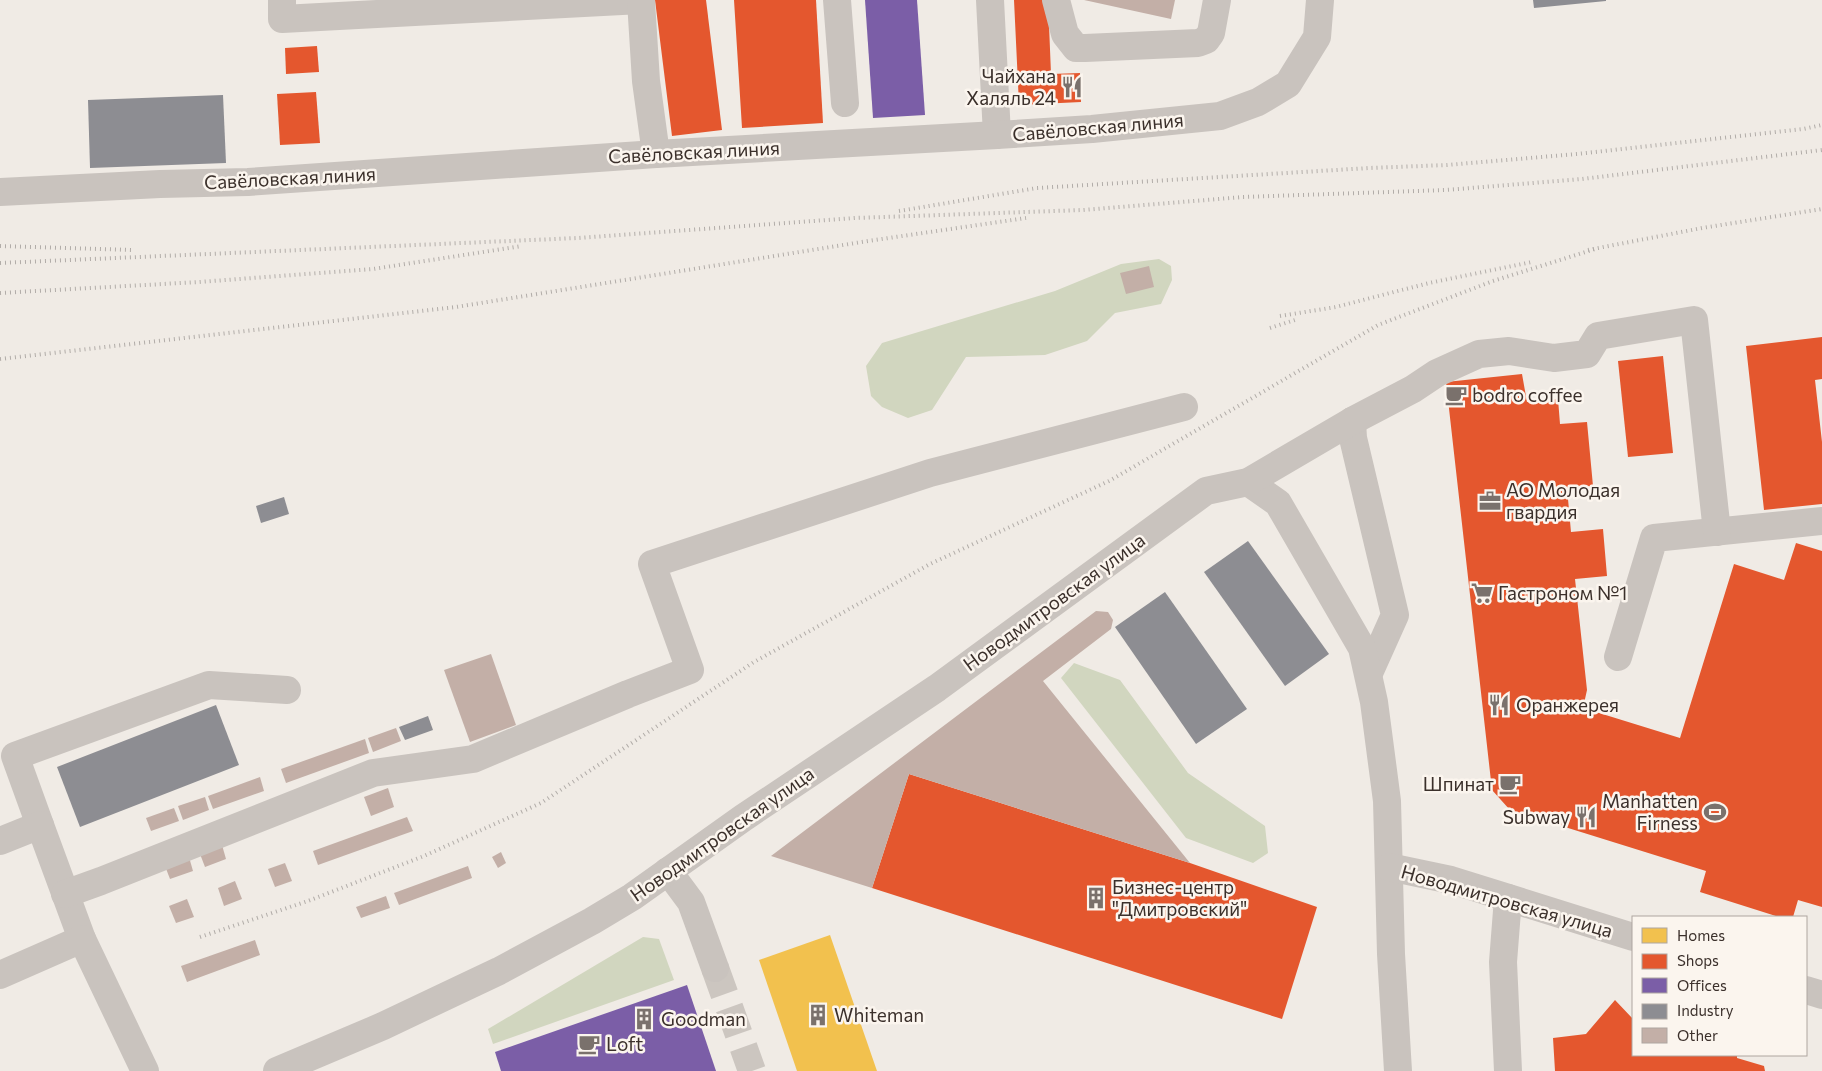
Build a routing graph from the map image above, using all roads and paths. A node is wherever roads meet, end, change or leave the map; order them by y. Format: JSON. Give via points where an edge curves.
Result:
{"nodes":[{"id":1,"x":282,"y":0,"type":"edge"},
{"id":2,"x":641,"y":0,"type":"edge"},
{"id":3,"x":837,"y":0,"type":"edge"},
{"id":4,"x":990,"y":0,"type":"edge"},
{"id":5,"x":1056,"y":0,"type":"edge"},
{"id":6,"x":1217,"y":0,"type":"edge"},
{"id":7,"x":1320,"y":0,"type":"edge"},
{"id":8,"x":845,"y":103,"type":"dead end"},
{"id":9,"x":997,"y":135,"type":"junction"},
{"id":10,"x":656,"y":154,"type":"junction"},
{"id":11,"x":0,"y":192,"type":"edge"},
{"id":12,"x":1184,"y":407,"type":"dead end"},
{"id":13,"x":1352,"y":421,"type":"junction"},
{"id":14,"x":1248,"y":482,"type":"junction"},
{"id":15,"x":1822,"y":521,"type":"edge"},
{"id":16,"x":1717,"y":532,"type":"junction"},
{"id":17,"x":1618,"y":657,"type":"dead end"},
{"id":18,"x":1369,"y":673,"type":"junction"},
{"id":19,"x":287,"y":690,"type":"dead end"},
{"id":20,"x":40,"y":825,"type":"junction"},
{"id":21,"x":0,"y":842,"type":"edge"},
{"id":22,"x":1389,"y":867,"type":"junction"},
{"id":23,"x":668,"y":871,"type":"junction"},
{"id":24,"x":65,"y":894,"type":"junction"},
{"id":25,"x":1508,"y":898,"type":"junction"},
{"id":26,"x":1632,"y":937,"type":"edge"},
{"id":27,"x":82,"y":938,"type":"junction"},
{"id":28,"x":715,"y":968,"type":"tunnel mouth"},
{"id":29,"x":0,"y":975,"type":"edge"},
{"id":30,"x":1807,"y":990,"type":"edge"},
{"id":31,"x":1822,"y":995,"type":"edge"},
{"id":32,"x":145,"y":1071,"type":"edge"},
{"id":33,"x":277,"y":1071,"type":"edge"},
{"id":34,"x":1398,"y":1071,"type":"edge"},
{"id":35,"x":1508,"y":1071,"type":"edge"}],
"edges":[{"from":1,"to":2,"type":"street","via":[[282,19]]},
{"from":2,"to":10,"type":"street","via":[[646,80]]},
{"from":3,"to":8,"type":"street"},
{"from":4,"to":9,"type":"street"},
{"from":5,"to":6,"type":"street","via":[[1065,34],[1076,48],[1198,43],[1211,33]]},
{"from":7,"to":9,"type":"street","name":"Савёловская линия","via":[[1316,37],[1288,84],[1258,102],[1220,116]]},
{"from":9,"to":10,"type":"street","name":"Савёловская линия"},
{"from":10,"to":11,"type":"street","name":"Савёловская линия","via":[[248,182]]},
{"from":12,"to":24,"type":"street","via":[[930,473],[652,564],[690,670],[473,760],[373,773]]},
{"from":13,"to":14,"type":"street"},
{"from":13,"to":16,"type":"street","via":[[1437,373],[1479,354],[1509,351],[1554,358],[1587,354],[1598,336],[1694,320]]},
{"from":13,"to":18,"type":"street","via":[[1353,438],[1395,615]]},
{"from":14,"to":18,"type":"street","name":"Новодмитровская улица","via":[[1278,504],[1362,648]]},
{"from":14,"to":23,"type":"street","name":"Новодмитровская улица","via":[[1206,491],[937,688]]},
{"from":15,"to":16,"type":"street"},
{"from":16,"to":17,"type":"street","via":[[1654,538]]},
{"from":18,"to":22,"type":"street","name":"Новодмитровская улица","via":[[1388,801]]},
{"from":19,"to":20,"type":"street","via":[[209,685],[15,756]]},
{"from":20,"to":21,"type":"street"},
{"from":20,"to":24,"type":"street"},
{"from":22,"to":25,"type":"street","name":"Новодмитровская улица","via":[[1450,880]]},
{"from":22,"to":34,"type":"street"},
{"from":23,"to":28,"type":"street","via":[[691,902]]},
{"from":23,"to":33,"type":"street","name":"Новодмитровская улица","via":[[592,921],[499,972]]},
{"from":24,"to":27,"type":"street"},
{"from":25,"to":26,"type":"street","name":"Новодмитровская улица"},
{"from":25,"to":35,"type":"street","via":[[1503,962]]},
{"from":27,"to":29,"type":"street"},
{"from":27,"to":32,"type":"street"},
{"from":30,"to":31,"type":"street"}]}
